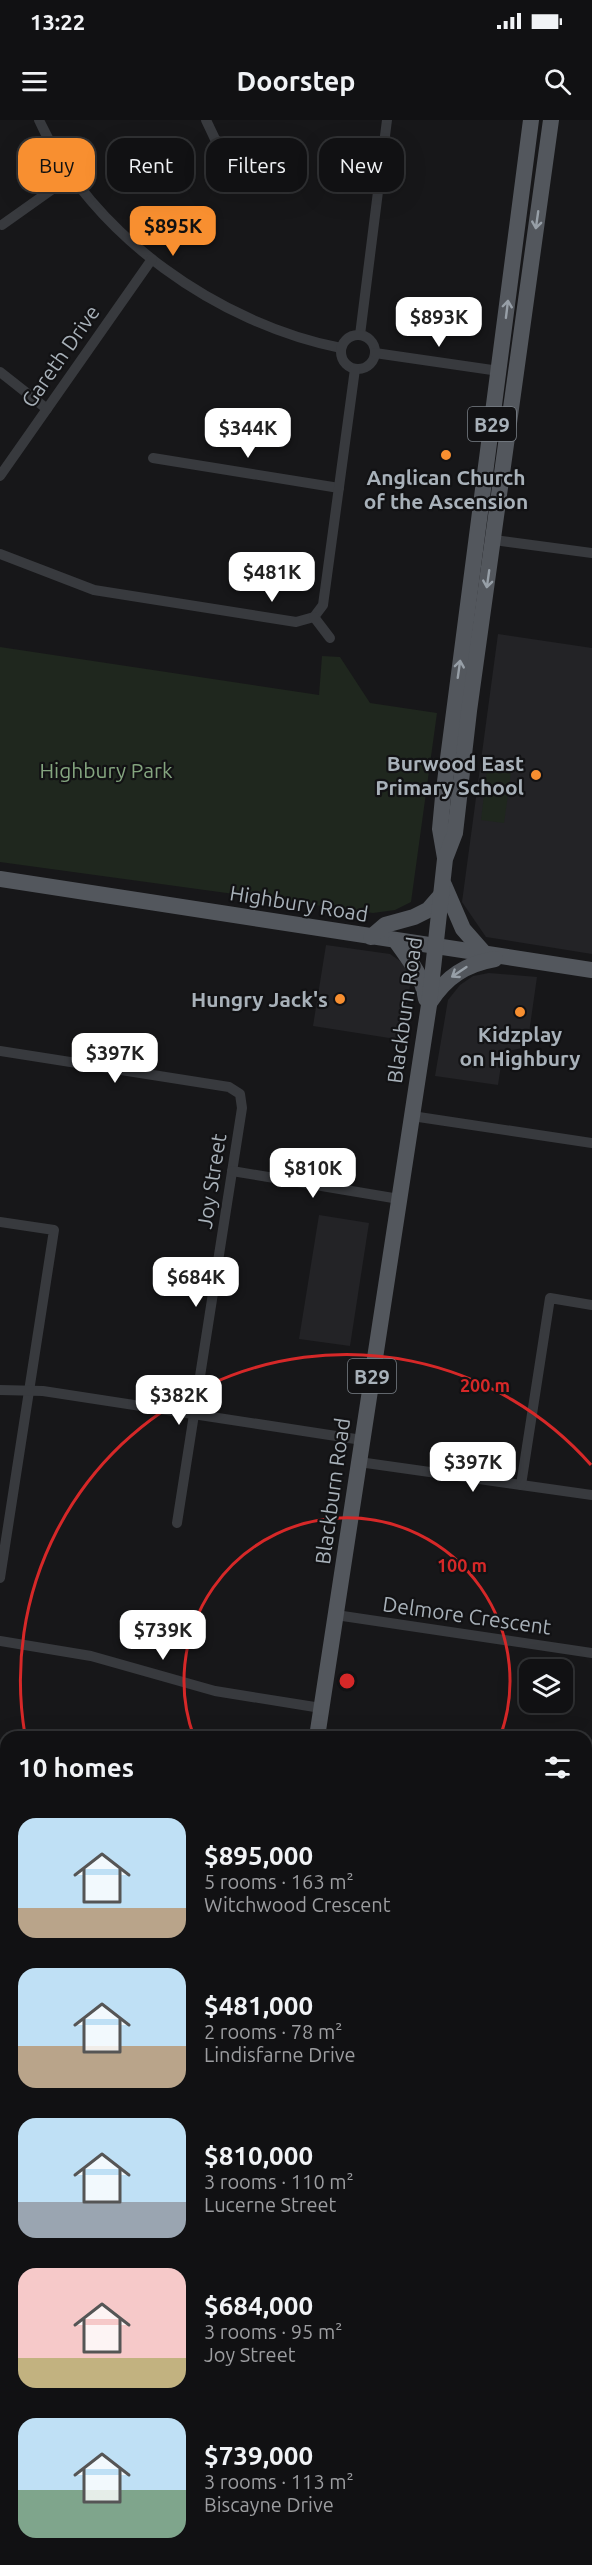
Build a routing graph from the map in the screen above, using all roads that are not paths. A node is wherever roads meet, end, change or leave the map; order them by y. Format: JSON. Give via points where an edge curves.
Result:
{"nodes":[{"id":1,"x":39,"y":120,"type":"edge"},
{"id":2,"x":206,"y":120,"type":"edge"},
{"id":3,"x":387,"y":120,"type":"edge"},
{"id":4,"x":531,"y":120,"type":"edge"},
{"id":5,"x":550,"y":120,"type":"edge"},
{"id":6,"x":49,"y":138,"type":"edge"},
{"id":7,"x":214,"y":138,"type":"edge"},
{"id":8,"x":48,"y":192,"type":"edge"},
{"id":9,"x":85,"y":192,"type":"edge"},
{"id":10,"x":2,"y":225,"type":"dead end"},
{"id":11,"x":152,"y":259,"type":"junction"},
{"id":12,"x":360,"y":335,"type":"junction"},
{"id":13,"x":341,"y":348,"type":"junction"},
{"id":14,"x":375,"y":353,"type":"junction"},
{"id":15,"x":355,"y":369,"type":"junction"},
{"id":16,"x":499,"y":371,"type":"junction"},
{"id":17,"x":0,"y":372,"type":"edge"},
{"id":18,"x":516,"y":373,"type":"junction"},
{"id":19,"x":47,"y":409,"type":"junction"},
{"id":20,"x":153,"y":458,"type":"dead end"},
{"id":21,"x":0,"y":476,"type":"edge"},
{"id":22,"x":339,"y":488,"type":"junction"},
{"id":23,"x":486,"y":539,"type":"junction"},
{"id":24,"x":592,"y":553,"type":"edge"},
{"id":25,"x":0,"y":554,"type":"edge"},
{"id":26,"x":314,"y":618,"type":"junction"},
{"id":27,"x":330,"y":638,"type":"dead end"},
{"id":28,"x":0,"y":879,"type":"edge"},
{"id":29,"x":442,"y":888,"type":"junction"},
{"id":30,"x":371,"y":937,"type":"junction"},
{"id":31,"x":396,"y":941,"type":"junction"},
{"id":32,"x":436,"y":946,"type":"junction"},
{"id":33,"x":485,"y":954,"type":"junction"},
{"id":34,"x":502,"y":958,"type":"junction"},
{"id":35,"x":592,"y":970,"type":"edge"},
{"id":36,"x":428,"y":1010,"type":"junction"},
{"id":37,"x":0,"y":1051,"type":"edge"},
{"id":38,"x":412,"y":1116,"type":"junction"},
{"id":39,"x":592,"y":1143,"type":"edge"},
{"id":40,"x":232,"y":1171,"type":"junction"},
{"id":41,"x":399,"y":1199,"type":"junction"},
{"id":42,"x":0,"y":1222,"type":"edge"},
{"id":43,"x":592,"y":1305,"type":"edge"},
{"id":44,"x":0,"y":1390,"type":"edge"},
{"id":45,"x":29,"y":1391,"type":"junction"},
{"id":46,"x":193,"y":1414,"type":"junction"},
{"id":47,"x":362,"y":1440,"type":"junction"},
{"id":48,"x":359,"y":1462,"type":"junction"},
{"id":49,"x":521,"y":1485,"type":"junction"},
{"id":50,"x":592,"y":1496,"type":"edge"},
{"id":51,"x":177,"y":1523,"type":"dead end"},
{"id":52,"x":0,"y":1578,"type":"edge"},
{"id":53,"x":336,"y":1615,"type":"junction"},
{"id":54,"x":0,"y":1641,"type":"edge"},
{"id":55,"x":592,"y":1653,"type":"edge"},
{"id":56,"x":321,"y":1708,"type":"junction"},
{"id":57,"x":318,"y":1731,"type":"edge"}],
"edges":[{"from":1,"to":6,"type":"street"},
{"from":2,"to":7,"type":"street"},
{"from":3,"to":12,"type":"street"},
{"from":16,"to":4,"type":"main road","name":"Blackburn Road","number":"B29","one_way":true},
{"from":5,"to":18,"type":"main road","name":"Blackburn Road","number":"B29","one_way":true},
{"from":8,"to":10,"type":"street"},
{"from":9,"to":11,"type":"street"},
{"from":11,"to":13,"type":"street","via":[[202,295],[262,324]]},
{"from":11,"to":19,"type":"street","name":"Gareth Drive"},
{"from":12,"to":13,"type":"street","via":[[352,336]]},
{"from":12,"to":14,"type":"street","via":[[374,344]]},
{"from":13,"to":15,"type":"street","via":[[347,365]]},
{"from":14,"to":15,"type":"street","via":[[365,368]]},
{"from":14,"to":16,"type":"street"},
{"from":15,"to":22,"type":"street"},
{"from":16,"to":18,"type":"main road"},
{"from":16,"to":23,"type":"main road","name":"Blackburn Road","number":"B29"},
{"from":17,"to":19,"type":"street"},
{"from":18,"to":23,"type":"main road","name":"Blackburn Road","number":"B29"},
{"from":19,"to":21,"type":"street","name":"Gareth Drive"},
{"from":20,"to":22,"type":"street"},
{"from":22,"to":26,"type":"street","via":[[323,605]]},
{"from":23,"to":24,"type":"street"},
{"from":23,"to":29,"type":"main road","name":"Blackburn Road","number":"B29","via":[[443,796]]},
{"from":25,"to":26,"type":"street","via":[[94,590],[296,622]]},
{"from":26,"to":27,"type":"street"},
{"from":28,"to":30,"type":"main road","name":"Highbury Road"},
{"from":29,"to":30,"type":"main road","via":[[428,910],[385,925]]},
{"from":29,"to":32,"type":"main road","name":"Blackburn Road","number":"B29"},
{"from":29,"to":33,"type":"main road","via":[[463,929]]},
{"from":30,"to":31,"type":"main road","name":"Highbury Road"},
{"from":31,"to":32,"type":"main road","name":"Highbury Road"},
{"from":31,"to":36,"type":"main road","via":[[421,976]]},
{"from":32,"to":33,"type":"main road","name":"Highbury Road"},
{"from":32,"to":36,"type":"main road","name":"Blackburn Road","number":"B29"},
{"from":33,"to":34,"type":"main road","name":"Highbury Road"},
{"from":34,"to":35,"type":"main road","name":"Highbury Road"},
{"from":34,"to":36,"type":"main road","one_way":true,"via":[[457,971],[437,991]]},
{"from":36,"to":38,"type":"main road","name":"Blackburn Road","number":"B29"},
{"from":37,"to":40,"type":"street","name":"Joy Street","via":[[230,1087],[240,1094],[242,1108]]},
{"from":38,"to":39,"type":"street"},
{"from":38,"to":41,"type":"main road","name":"Blackburn Road","number":"B29"},
{"from":40,"to":41,"type":"street"},
{"from":40,"to":46,"type":"street","name":"Joy Street"},
{"from":41,"to":47,"type":"main road","name":"Blackburn Road","number":"B29"},
{"from":42,"to":45,"type":"street","via":[[54,1230]]},
{"from":43,"to":49,"type":"street","via":[[550,1299]]},
{"from":44,"to":45,"type":"street"},
{"from":45,"to":46,"type":"street"},
{"from":45,"to":52,"type":"street"},
{"from":46,"to":47,"type":"street"},
{"from":46,"to":51,"type":"street","name":"Joy Street"},
{"from":47,"to":48,"type":"main road","name":"Blackburn Road","number":"B29"},
{"from":48,"to":49,"type":"street"},
{"from":48,"to":53,"type":"main road","name":"Blackburn Road","number":"B29"},
{"from":49,"to":50,"type":"street"},
{"from":53,"to":55,"type":"street","name":"Delmore Crescent"},
{"from":53,"to":56,"type":"main road","name":"Blackburn Road","number":"B29"},
{"from":54,"to":56,"type":"street","via":[[91,1656],[214,1691]]},
{"from":56,"to":57,"type":"main road","name":"Blackburn Road","number":"B29"}]}
